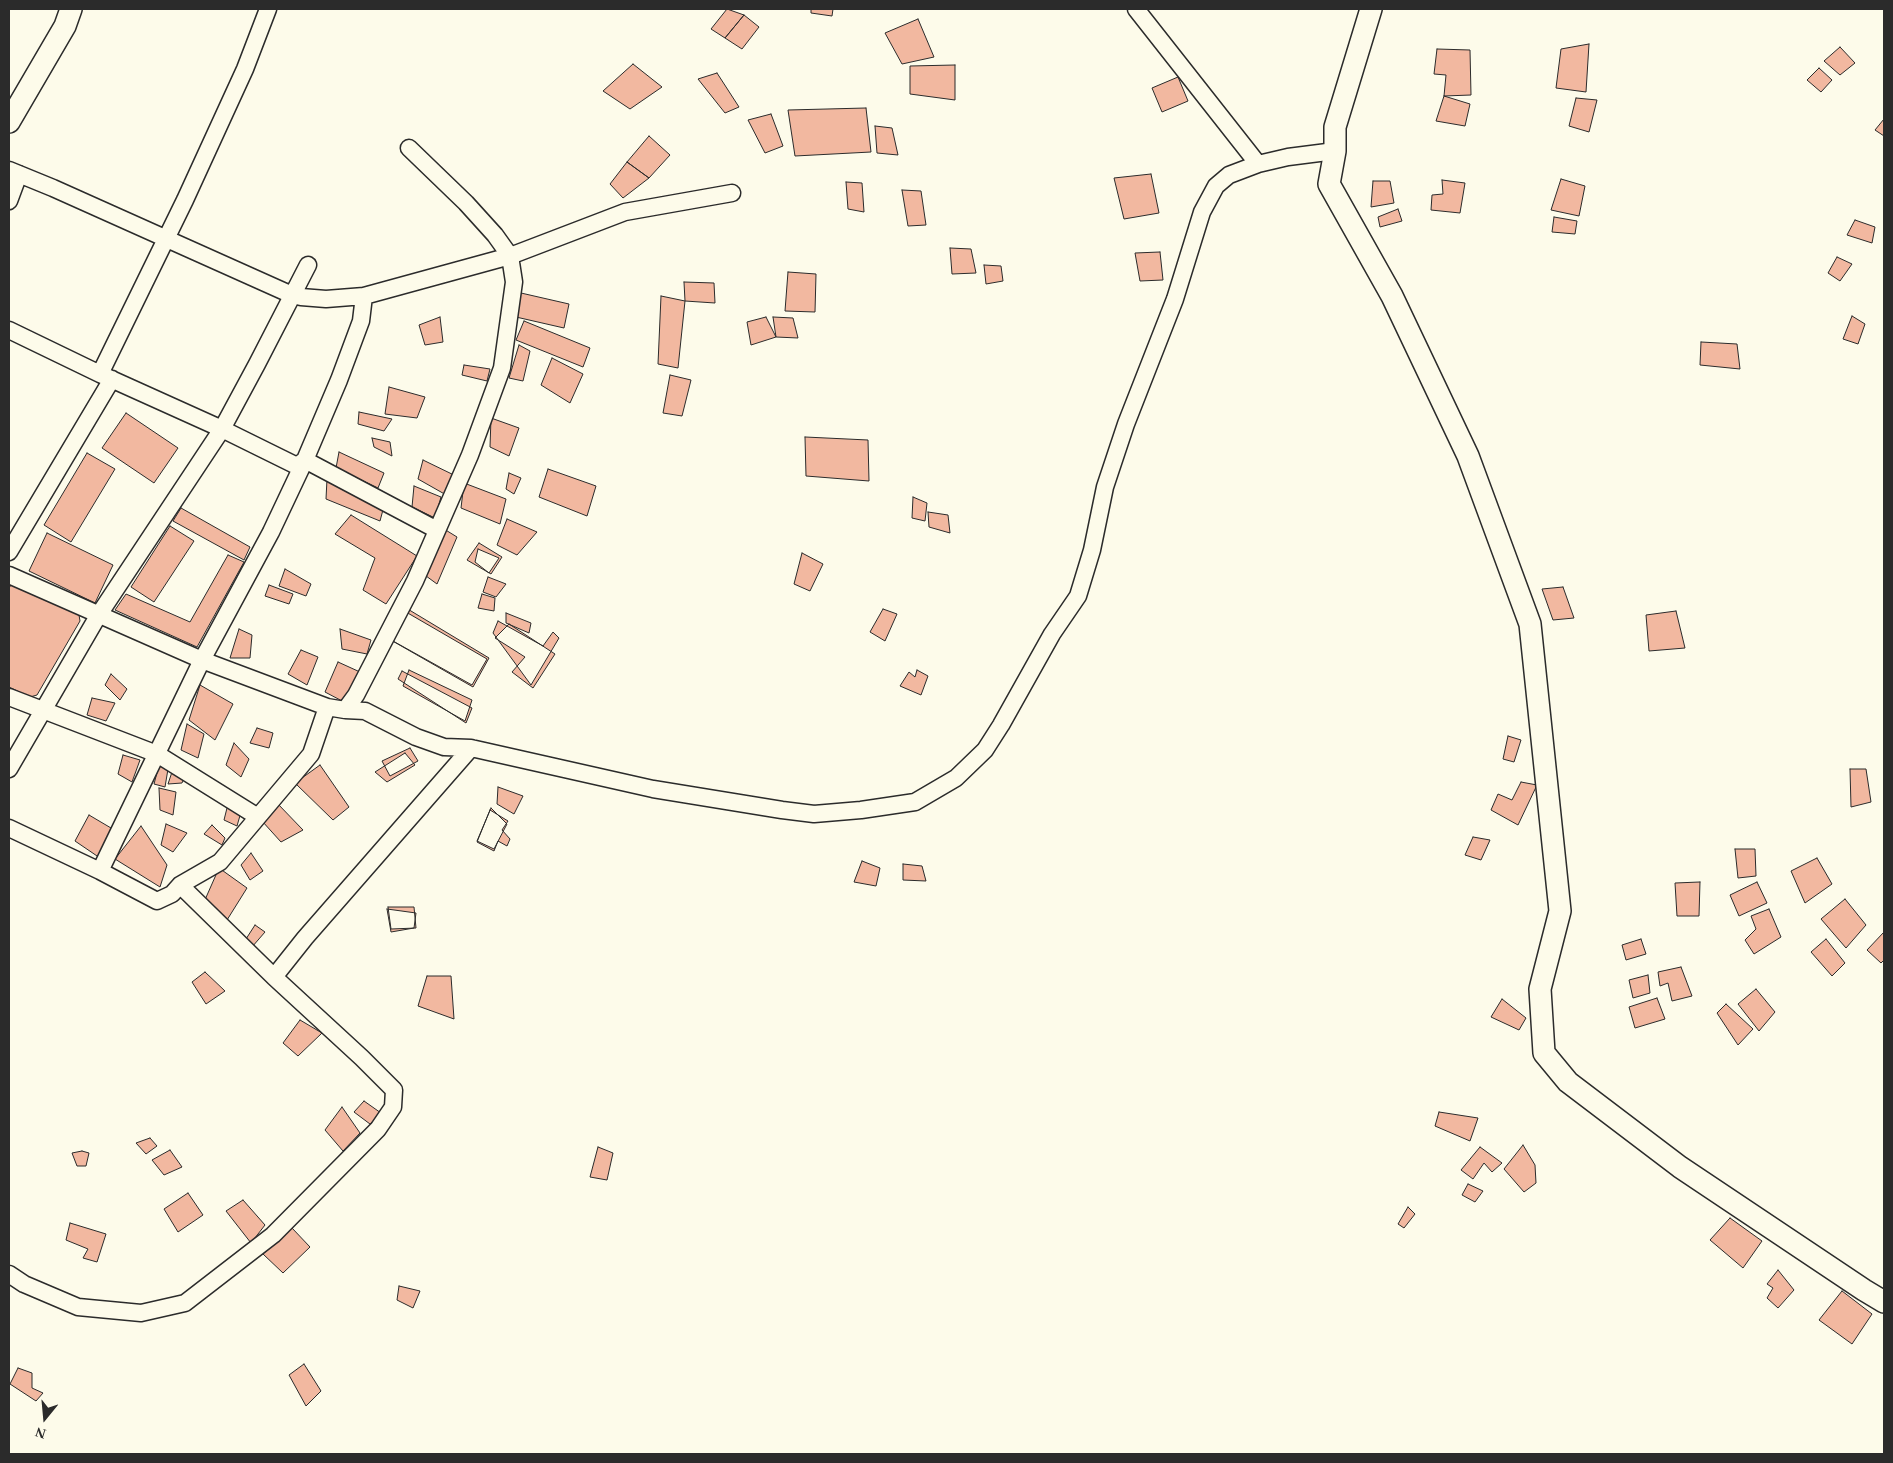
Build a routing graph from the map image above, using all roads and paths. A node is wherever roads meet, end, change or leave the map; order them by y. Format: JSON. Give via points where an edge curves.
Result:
{"nodes":[{"id":1,"x":71,"y":9,"type":"edge"},
{"id":2,"x":268,"y":9,"type":"edge"},
{"id":3,"x":1136,"y":9,"type":"edge"},
{"id":4,"x":1371,"y":9,"type":"edge"},
{"id":5,"x":9,"y":122,"type":"edge"},
{"id":6,"x":409,"y":148,"type":"dead end"},
{"id":7,"x":1335,"y":152,"type":"junction"},
{"id":8,"x":1258,"y":164,"type":"junction"},
{"id":9,"x":14,"y":172,"type":"edge"},
{"id":10,"x":732,"y":193,"type":"dead end"},
{"id":11,"x":9,"y":201,"type":"edge"},
{"id":12,"x":165,"y":238,"type":"junction"},
{"id":13,"x":510,"y":256,"type":"junction"},
{"id":14,"x":308,"y":265,"type":"dead end"},
{"id":15,"x":292,"y":295,"type":"junction"},
{"id":16,"x":364,"y":296,"type":"junction"},
{"id":17,"x":9,"y":330,"type":"edge"},
{"id":18,"x":106,"y":377,"type":"junction"},
{"id":19,"x":222,"y":429,"type":"junction"},
{"id":20,"x":305,"y":460,"type":"junction"},
{"id":21,"x":437,"y":530,"type":"junction"},
{"id":22,"x":9,"y":552,"type":"edge"},
{"id":23,"x":9,"y":576,"type":"edge"},
{"id":24,"x":98,"y":616,"type":"junction"},
{"id":25,"x":202,"y":660,"type":"junction"},
{"id":26,"x":9,"y":697,"type":"edge"},
{"id":27,"x":327,"y":708,"type":"junction"},
{"id":28,"x":345,"y":710,"type":"junction"},
{"id":29,"x":42,"y":711,"type":"junction"},
{"id":30,"x":471,"y":748,"type":"junction"},
{"id":31,"x":157,"y":754,"type":"junction"},
{"id":32,"x":9,"y":769,"type":"edge"},
{"id":33,"x":258,"y":817,"type":"junction"},
{"id":34,"x":9,"y":828,"type":"edge"},
{"id":35,"x":100,"y":871,"type":"junction"},
{"id":36,"x":180,"y":886,"type":"junction"},
{"id":37,"x":274,"y":978,"type":"junction"},
{"id":38,"x":9,"y":1274,"type":"edge"},
{"id":39,"x":1884,"y":1302,"type":"edge"}],
"edges":[{"from":1,"to":5,"type":"street","via":[[65,26]]},
{"from":2,"to":12,"type":"street","via":[[245,69]]},
{"from":3,"to":8,"type":"street"},
{"from":4,"to":7,"type":"street","via":[[1335,127]]},
{"from":6,"to":13,"type":"street","via":[[466,203]]},
{"from":7,"to":8,"type":"street"},
{"from":7,"to":39,"type":"street","via":[[1330,184],[1392,296],[1468,456],[1530,624],[1560,911],[1540,989],[1544,1054],[1568,1082],[1680,1166]]},
{"from":8,"to":30,"type":"street","via":[[1229,174],[1216,186],[1202,212],[1175,299],[1105,487],[1092,550],[1078,596],[1052,634],[985,750],[956,778],[914,802],[814,814],[653,788]]},
{"from":9,"to":11,"type":"street"},
{"from":9,"to":12,"type":"street"},
{"from":10,"to":13,"type":"street","via":[[625,212]]},
{"from":12,"to":15,"type":"street"},
{"from":12,"to":18,"type":"street"},
{"from":13,"to":16,"type":"street"},
{"from":13,"to":21,"type":"street","via":[[514,282],[502,368],[470,455]]},
{"from":14,"to":15,"type":"street"},
{"from":15,"to":16,"type":"street","via":[[326,299]]},
{"from":15,"to":19,"type":"street"},
{"from":16,"to":20,"type":"street","via":[[361,321]]},
{"from":17,"to":18,"type":"street"},
{"from":18,"to":19,"type":"street"},
{"from":18,"to":22,"type":"street"},
{"from":19,"to":20,"type":"street","via":[[297,466]]},
{"from":19,"to":24,"type":"street"},
{"from":20,"to":21,"type":"street"},
{"from":20,"to":25,"type":"street","via":[[271,532]]},
{"from":21,"to":28,"type":"street","via":[[411,589]]},
{"from":23,"to":24,"type":"street"},
{"from":24,"to":25,"type":"street"},
{"from":24,"to":29,"type":"street"},
{"from":25,"to":27,"type":"street"},
{"from":25,"to":31,"type":"street"},
{"from":26,"to":29,"type":"street"},
{"from":27,"to":28,"type":"street"},
{"from":27,"to":33,"type":"street","via":[[311,754]]},
{"from":28,"to":30,"type":"street","via":[[364,710],[416,737],[444,747]]},
{"from":29,"to":31,"type":"street"},
{"from":29,"to":32,"type":"street"},
{"from":30,"to":37,"type":"street"},
{"from":31,"to":33,"type":"street"},
{"from":31,"to":35,"type":"street"},
{"from":33,"to":36,"type":"street","via":[[220,862]]},
{"from":34,"to":35,"type":"street"},
{"from":35,"to":36,"type":"street","via":[[157,900],[172,894]]},
{"from":36,"to":37,"type":"street"},
{"from":37,"to":38,"type":"street","via":[[394,1090],[393,1107],[378,1129],[273,1235],[185,1303],[142,1313],[78,1307],[24,1284]]}]}
